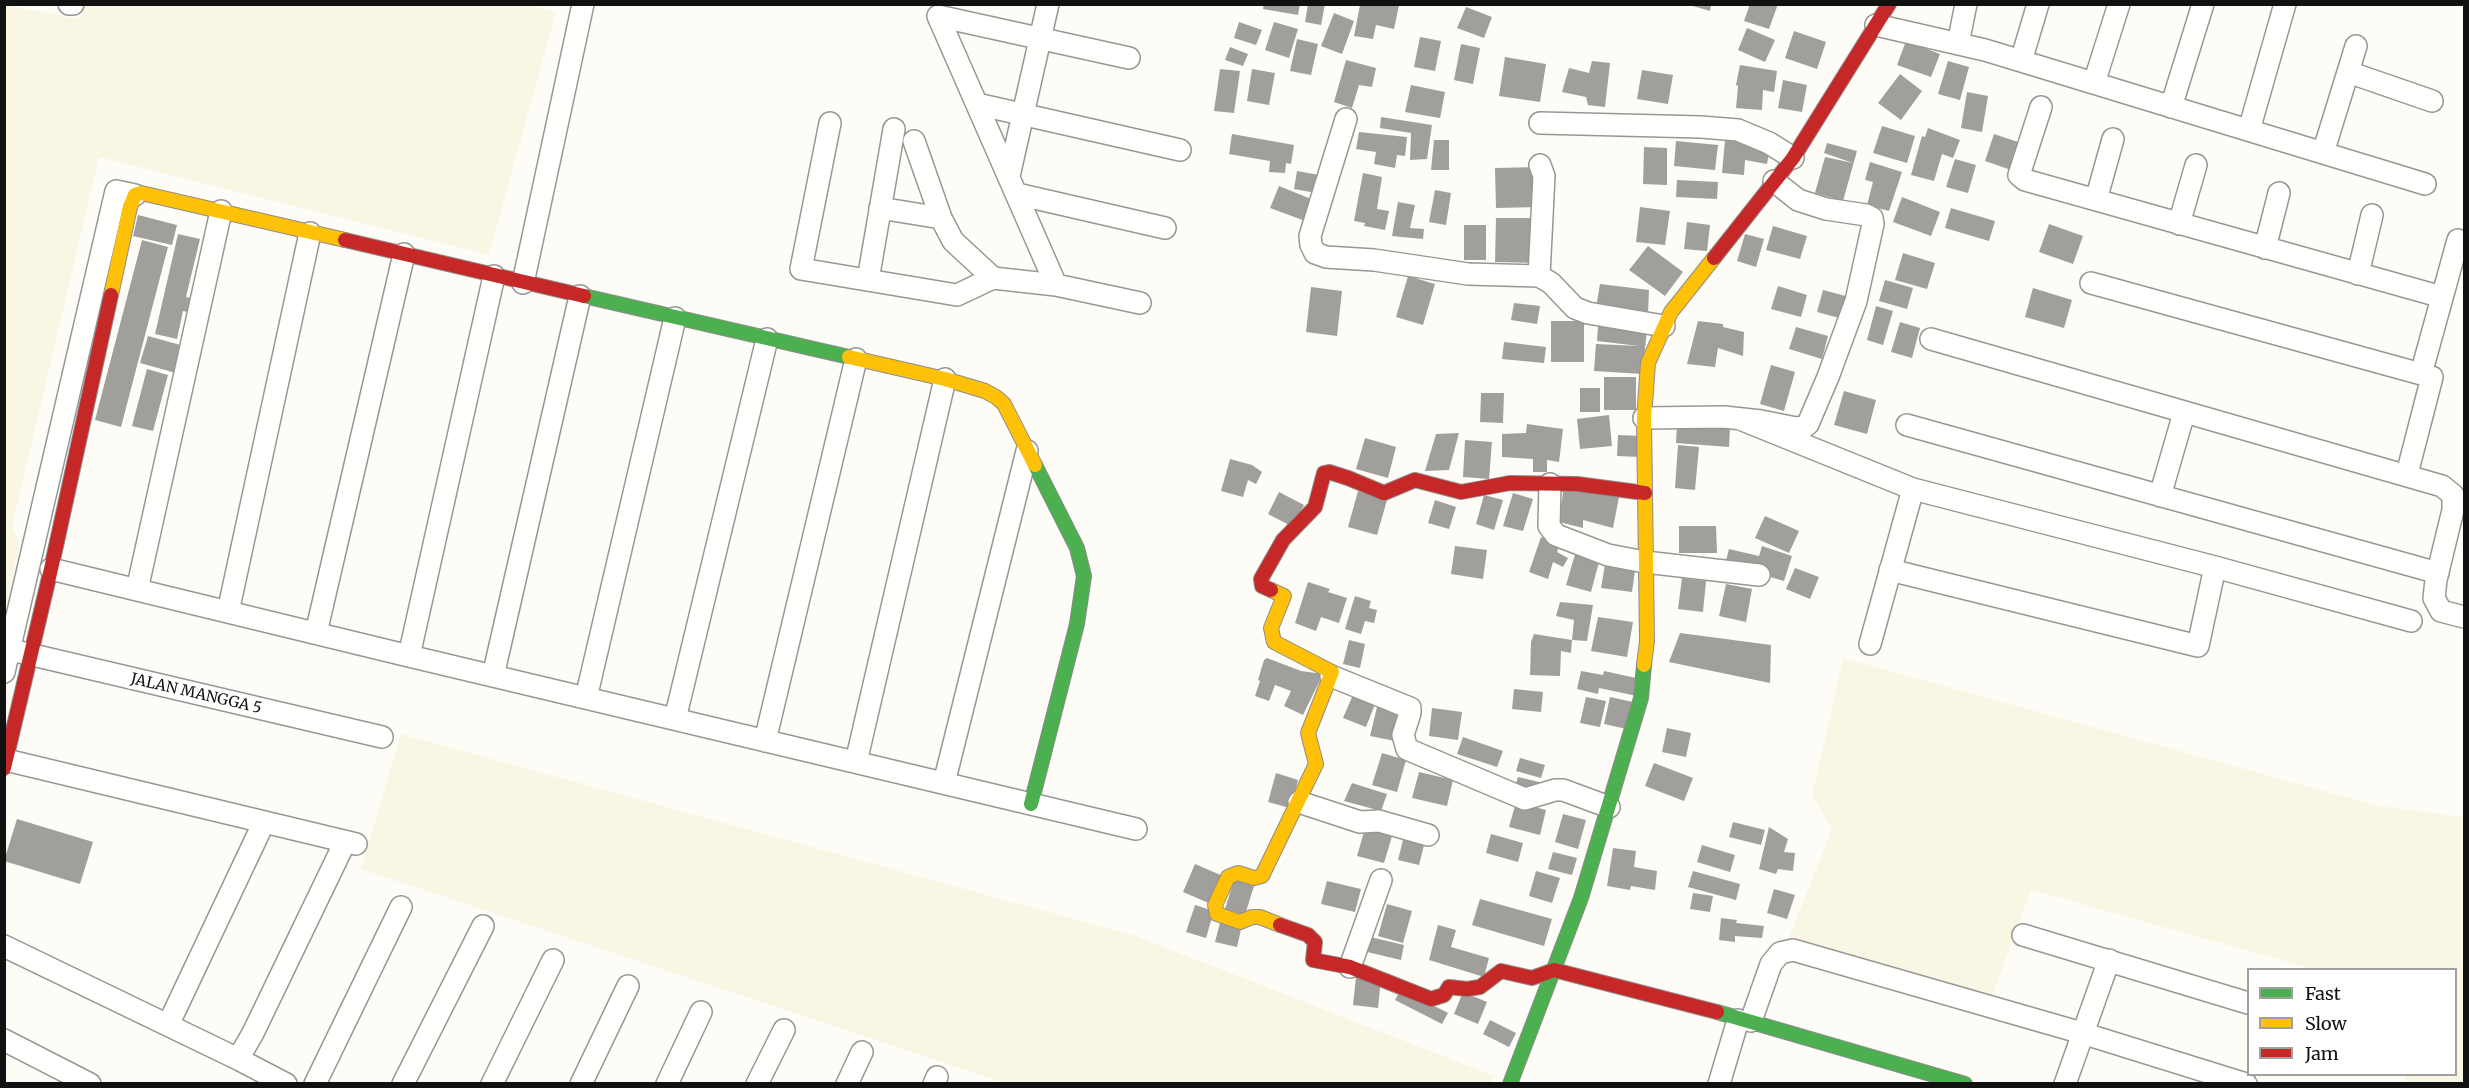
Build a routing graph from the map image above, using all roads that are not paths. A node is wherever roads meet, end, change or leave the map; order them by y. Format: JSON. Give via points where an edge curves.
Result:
{"nodes":[{"id":1,"x":583,"y":4,"type":"edge"},
{"id":2,"x":1048,"y":4,"type":"edge"},
{"id":3,"x":1889,"y":4,"type":"edge"},
{"id":4,"x":1966,"y":4,"type":"edge"},
{"id":5,"x":2038,"y":4,"type":"edge"},
{"id":6,"x":2119,"y":4,"type":"edge"},
{"id":7,"x":2203,"y":4,"type":"edge"},
{"id":8,"x":2285,"y":4,"type":"edge"},
{"id":9,"x":1876,"y":25,"type":"junction"},
{"id":10,"x":1040,"y":38,"type":"junction"},
{"id":11,"x":1958,"y":44,"type":"junction"},
{"id":12,"x":2356,"y":46,"type":"dead end"},
{"id":13,"x":1129,"y":58,"type":"dead end"},
{"id":14,"x":2021,"y":61,"type":"junction"},
{"id":15,"x":2348,"y":72,"type":"junction"},
{"id":16,"x":2094,"y":83,"type":"junction"},
{"id":17,"x":2432,"y":101,"type":"dead end"},
{"id":18,"x":977,"y":104,"type":"junction"},
{"id":19,"x":2041,"y":107,"type":"dead end"},
{"id":20,"x":2171,"y":107,"type":"junction"},
{"id":21,"x":1023,"y":115,"type":"junction"},
{"id":22,"x":1346,"y":119,"type":"dead end"},
{"id":23,"x":830,"y":123,"type":"dead end"},
{"id":24,"x":1540,"y":123,"type":"dead end"},
{"id":25,"x":894,"y":129,"type":"dead end"},
{"id":26,"x":2249,"y":130,"type":"junction"},
{"id":27,"x":2113,"y":139,"type":"dead end"},
{"id":28,"x":914,"y":141,"type":"dead end"},
{"id":29,"x":1180,"y":150,"type":"dead end"},
{"id":30,"x":2323,"y":153,"type":"junction"},
{"id":31,"x":1793,"y":158,"type":"junction"},
{"id":32,"x":1540,"y":165,"type":"dead end"},
{"id":33,"x":2196,"y":165,"type":"dead end"},
{"id":34,"x":1774,"y":181,"type":"junction"},
{"id":35,"x":2426,"y":184,"type":"dead end"},
{"id":36,"x":1013,"y":185,"type":"junction"},
{"id":37,"x":2279,"y":193,"type":"dead end"},
{"id":38,"x":135,"y":195,"type":"junction"},
{"id":39,"x":2096,"y":201,"type":"junction"},
{"id":40,"x":880,"y":208,"type":"junction"},
{"id":41,"x":221,"y":211,"type":"junction"},
{"id":42,"x":2372,"y":215,"type":"dead end"},
{"id":43,"x":941,"y":218,"type":"junction"},
{"id":44,"x":2179,"y":224,"type":"junction"},
{"id":45,"x":1165,"y":228,"type":"dead end"},
{"id":46,"x":310,"y":232,"type":"junction"},
{"id":47,"x":2458,"y":240,"type":"dead end"},
{"id":48,"x":2265,"y":248,"type":"junction"},
{"id":49,"x":404,"y":254,"type":"junction"},
{"id":50,"x":2358,"y":274,"type":"junction"},
{"id":51,"x":494,"y":276,"type":"junction"},
{"id":52,"x":1539,"y":276,"type":"junction"},
{"id":53,"x":993,"y":278,"type":"junction"},
{"id":54,"x":868,"y":280,"type":"junction"},
{"id":55,"x":523,"y":283,"type":"junction"},
{"id":56,"x":2091,"y":283,"type":"dead end"},
{"id":57,"x":1056,"y":285,"type":"junction"},
{"id":58,"x":580,"y":296,"type":"junction"},
{"id":59,"x":2442,"y":297,"type":"junction"},
{"id":60,"x":1140,"y":303,"type":"dead end"},
{"id":61,"x":675,"y":318,"type":"junction"},
{"id":62,"x":1664,"y":326,"type":"junction"},
{"id":63,"x":767,"y":339,"type":"junction"},
{"id":64,"x":1931,"y":339,"type":"dead end"},
{"id":65,"x":856,"y":359,"type":"junction"},
{"id":66,"x":2421,"y":374,"type":"junction"},
{"id":67,"x":945,"y":380,"type":"junction"},
{"id":68,"x":2184,"y":414,"type":"junction"},
{"id":69,"x":1644,"y":418,"type":"junction"},
{"id":70,"x":1740,"y":418,"type":"junction"},
{"id":71,"x":1907,"y":425,"type":"dead end"},
{"id":72,"x":1027,"y":451,"type":"junction"},
{"id":73,"x":2407,"y":474,"type":"junction"},
{"id":74,"x":1550,"y":484,"type":"junction"},
{"id":75,"x":1913,"y":489,"type":"junction"},
{"id":76,"x":1645,"y":493,"type":"junction"},
{"id":77,"x":2160,"y":496,"type":"junction"},
{"id":78,"x":1645,"y":562,"type":"junction"},
{"id":79,"x":2215,"y":567,"type":"junction"},
{"id":80,"x":51,"y":569,"type":"junction"},
{"id":81,"x":1890,"y":570,"type":"junction"},
{"id":82,"x":2438,"y":573,"type":"junction"},
{"id":83,"x":1759,"y":575,"type":"dead end"},
{"id":84,"x":137,"y":590,"type":"junction"},
{"id":85,"x":228,"y":612,"type":"junction"},
{"id":86,"x":2464,"y":617,"type":"edge"},
{"id":87,"x":2411,"y":621,"type":"dead end"},
{"id":88,"x":316,"y":633,"type":"junction"},
{"id":89,"x":1870,"y":644,"type":"dead end"},
{"id":90,"x":10,"y":650,"type":"junction"},
{"id":91,"x":31,"y":655,"type":"junction"},
{"id":92,"x":409,"y":656,"type":"junction"},
{"id":93,"x":4,"y":672,"type":"edge"},
{"id":94,"x":493,"y":676,"type":"junction"},
{"id":95,"x":1331,"y":676,"type":"junction"},
{"id":96,"x":586,"y":698,"type":"junction"},
{"id":97,"x":675,"y":719,"type":"junction"},
{"id":98,"x":382,"y":737,"type":"dead end"},
{"id":99,"x":765,"y":741,"type":"junction"},
{"id":100,"x":856,"y":762,"type":"junction"},
{"id":101,"x":5,"y":764,"type":"edge"},
{"id":102,"x":944,"y":783,"type":"junction"},
{"id":103,"x":1299,"y":802,"type":"junction"},
{"id":104,"x":1031,"y":804,"type":"junction"},
{"id":105,"x":1609,"y":807,"type":"junction"},
{"id":106,"x":264,"y":822,"type":"junction"},
{"id":107,"x":1136,"y":829,"type":"dead end"},
{"id":108,"x":1428,"y":835,"type":"dead end"},
{"id":109,"x":1382,"y":880,"type":"dead end"},
{"id":110,"x":401,"y":907,"type":"dead end"},
{"id":111,"x":483,"y":926,"type":"dead end"},
{"id":112,"x":2023,"y":934,"type":"dead end"},
{"id":113,"x":4,"y":946,"type":"edge"},
{"id":114,"x":553,"y":960,"type":"dead end"},
{"id":115,"x":2109,"y":960,"type":"junction"},
{"id":116,"x":1350,"y":967,"type":"junction"},
{"id":117,"x":1554,"y":970,"type":"junction"},
{"id":118,"x":628,"y":986,"type":"dead end"},
{"id":119,"x":2247,"y":1003,"type":"edge"},
{"id":120,"x":701,"y":1012,"type":"dead end"},
{"id":121,"x":1744,"y":1021,"type":"junction"},
{"id":122,"x":168,"y":1025,"type":"junction"},
{"id":123,"x":784,"y":1030,"type":"dead end"},
{"id":124,"x":2082,"y":1033,"type":"junction"},
{"id":125,"x":4,"y":1040,"type":"edge"},
{"id":126,"x":862,"y":1052,"type":"dead end"},
{"id":127,"x":238,"y":1059,"type":"junction"},
{"id":128,"x":90,"y":1083,"type":"edge"},
{"id":129,"x":286,"y":1083,"type":"edge"},
{"id":130,"x":315,"y":1083,"type":"edge"},
{"id":131,"x":403,"y":1083,"type":"edge"},
{"id":132,"x":492,"y":1083,"type":"edge"},
{"id":133,"x":581,"y":1083,"type":"edge"},
{"id":134,"x":667,"y":1083,"type":"edge"},
{"id":135,"x":757,"y":1083,"type":"edge"},
{"id":136,"x":847,"y":1083,"type":"edge"},
{"id":137,"x":1510,"y":1083,"type":"edge"},
{"id":138,"x":1719,"y":1083,"type":"edge"},
{"id":139,"x":1965,"y":1083,"type":"edge"},
{"id":140,"x":2065,"y":1083,"type":"edge"},
{"id":141,"x":2246,"y":1083,"type":"edge"}],
"edges":[{"from":1,"to":55,"type":"street"},
{"from":2,"to":10,"type":"street"},
{"from":3,"to":9,"type":"street"},
{"from":4,"to":11,"type":"street"},
{"from":5,"to":14,"type":"street"},
{"from":6,"to":16,"type":"street"},
{"from":7,"to":20,"type":"street"},
{"from":8,"to":26,"type":"street"},
{"from":9,"to":11,"type":"street"},
{"from":9,"to":31,"type":"street"},
{"from":10,"to":13,"type":"street"},
{"from":10,"to":18,"type":"street","via":[[938,16]]},
{"from":10,"to":21,"type":"street"},
{"from":11,"to":14,"type":"street"},
{"from":12,"to":15,"type":"street"},
{"from":14,"to":16,"type":"street"},
{"from":15,"to":17,"type":"street"},
{"from":15,"to":30,"type":"street"},
{"from":16,"to":20,"type":"street"},
{"from":18,"to":21,"type":"street"},
{"from":18,"to":36,"type":"street"},
{"from":19,"to":39,"type":"street","via":[[2019,175],[2032,183]]},
{"from":20,"to":26,"type":"street"},
{"from":21,"to":29,"type":"street"},
{"from":21,"to":36,"type":"street"},
{"from":22,"to":52,"type":"street","via":[[1310,236],[1315,253],[1468,274]]},
{"from":23,"to":54,"type":"street","via":[[801,269]]},
{"from":24,"to":31,"type":"street","via":[[1738,130]]},
{"from":25,"to":40,"type":"street"},
{"from":26,"to":30,"type":"street"},
{"from":27,"to":39,"type":"street"},
{"from":28,"to":43,"type":"street"},
{"from":30,"to":35,"type":"street"},
{"from":31,"to":34,"type":"street"},
{"from":32,"to":52,"type":"street","via":[[1544,176]]},
{"from":33,"to":44,"type":"street"},
{"from":34,"to":62,"type":"street","via":[[1683,294]]},
{"from":34,"to":70,"type":"street","via":[[1798,200],[1872,218],[1871,237],[1856,301],[1808,424],[1796,428]]},
{"from":36,"to":45,"type":"street"},
{"from":36,"to":57,"type":"street"},
{"from":37,"to":48,"type":"street"},
{"from":38,"to":41,"type":"street","via":[[149,194]]},
{"from":38,"to":80,"type":"street"},
{"from":38,"to":90,"type":"street","via":[[116,191]]},
{"from":39,"to":44,"type":"street"},
{"from":40,"to":43,"type":"street"},
{"from":40,"to":54,"type":"street"},
{"from":41,"to":46,"type":"street"},
{"from":41,"to":84,"type":"street"},
{"from":42,"to":50,"type":"street"},
{"from":43,"to":53,"type":"street","via":[[953,241]]},
{"from":44,"to":48,"type":"street"},
{"from":46,"to":49,"type":"street"},
{"from":46,"to":85,"type":"street"},
{"from":47,"to":59,"type":"street"},
{"from":48,"to":50,"type":"street"},
{"from":49,"to":51,"type":"street"},
{"from":49,"to":88,"type":"street"},
{"from":50,"to":59,"type":"street"},
{"from":51,"to":55,"type":"street"},
{"from":51,"to":92,"type":"street"},
{"from":52,"to":62,"type":"street","via":[[1575,308]]},
{"from":53,"to":54,"type":"street","via":[[957,294]]},
{"from":53,"to":57,"type":"street"},
{"from":55,"to":58,"type":"street"},
{"from":56,"to":66,"type":"street"},
{"from":57,"to":60,"type":"street"},
{"from":58,"to":61,"type":"street"},
{"from":58,"to":94,"type":"street"},
{"from":59,"to":66,"type":"street"},
{"from":61,"to":63,"type":"street"},
{"from":61,"to":96,"type":"street"},
{"from":62,"to":69,"type":"street","via":[[1648,363]]},
{"from":63,"to":65,"type":"street"},
{"from":63,"to":97,"type":"street"},
{"from":64,"to":68,"type":"street"},
{"from":65,"to":67,"type":"street"},
{"from":65,"to":99,"type":"street"},
{"from":66,"to":73,"type":"street","via":[[2432,377]]},
{"from":67,"to":72,"type":"street","via":[[996,397],[1004,404]]},
{"from":67,"to":100,"type":"street"},
{"from":68,"to":73,"type":"street"},
{"from":68,"to":77,"type":"street"},
{"from":69,"to":70,"type":"street"},
{"from":69,"to":76,"type":"street"},
{"from":70,"to":75,"type":"street"},
{"from":71,"to":77,"type":"street"},
{"from":72,"to":102,"type":"street"},
{"from":72,"to":104,"type":"street","via":[[1077,548],[1084,576],[1077,624]]},
{"from":73,"to":82,"type":"street","via":[[2442,486],[2453,495]]},
{"from":74,"to":76,"type":"street"},
{"from":74,"to":78,"type":"street","via":[[1551,531],[1608,555]]},
{"from":74,"to":95,"type":"street","via":[[1510,483],[1461,492],[1414,480],[1384,493],[1324,473],[1315,507],[1283,540],[1261,579],[1262,586],[1284,596],[1272,628],[1274,642],[1330,670]]},
{"from":75,"to":79,"type":"street"},
{"from":75,"to":81,"type":"street"},
{"from":76,"to":78,"type":"street"},
{"from":77,"to":82,"type":"street"},
{"from":78,"to":83,"type":"street"},
{"from":78,"to":105,"type":"street","via":[[1644,676]]},
{"from":79,"to":81,"type":"street","via":[[2198,646]]},
{"from":79,"to":87,"type":"street"},
{"from":80,"to":84,"type":"street"},
{"from":80,"to":91,"type":"street"},
{"from":81,"to":89,"type":"street"},
{"from":82,"to":86,"type":"street","via":[[2434,597],[2441,611]]},
{"from":84,"to":85,"type":"street"},
{"from":85,"to":88,"type":"street"},
{"from":88,"to":92,"type":"street"},
{"from":90,"to":91,"type":"street","name":"JALAN MANGGA 5"},
{"from":90,"to":93,"type":"street"},
{"from":91,"to":98,"type":"street","name":"JALAN MANGGA 5"},
{"from":91,"to":101,"type":"street"},
{"from":92,"to":94,"type":"street"},
{"from":94,"to":96,"type":"street"},
{"from":95,"to":103,"type":"street","via":[[1308,733],[1316,764]]},
{"from":95,"to":105,"type":"street","via":[[1410,708],[1403,735],[1407,748],[1526,799],[1563,790]]},
{"from":96,"to":97,"type":"street"},
{"from":97,"to":99,"type":"street"},
{"from":99,"to":100,"type":"street"},
{"from":100,"to":102,"type":"street"},
{"from":101,"to":106,"type":"street"},
{"from":102,"to":104,"type":"street"},
{"from":103,"to":108,"type":"street","via":[[1360,822],[1379,821]]},
{"from":103,"to":116,"type":"street","via":[[1262,876],[1238,873],[1228,877],[1215,905],[1217,914],[1240,922],[1260,917],[1308,935],[1315,942],[1313,960]]},
{"from":104,"to":107,"type":"street"},
{"from":105,"to":117,"type":"street"},
{"from":106,"to":122,"type":"street"},
{"from":106,"to":127,"type":"street","via":[[351,843]]},
{"from":109,"to":116,"type":"street"},
{"from":110,"to":130,"type":"street"},
{"from":111,"to":131,"type":"street"},
{"from":112,"to":115,"type":"street"},
{"from":113,"to":122,"type":"street"},
{"from":114,"to":132,"type":"street"},
{"from":115,"to":119,"type":"street"},
{"from":115,"to":124,"type":"street"},
{"from":116,"to":117,"type":"street","via":[[1431,999],[1443,995],[1449,987],[1480,987],[1501,971],[1532,978]]},
{"from":117,"to":121,"type":"street"},
{"from":117,"to":137,"type":"street"},
{"from":118,"to":133,"type":"street"},
{"from":120,"to":134,"type":"street"},
{"from":121,"to":124,"type":"street","via":[[1771,964],[1780,953],[1793,950]]},
{"from":121,"to":138,"type":"street"},
{"from":121,"to":139,"type":"street"},
{"from":122,"to":127,"type":"street"},
{"from":123,"to":135,"type":"street"},
{"from":124,"to":140,"type":"street"},
{"from":124,"to":141,"type":"street"},
{"from":125,"to":128,"type":"street"},
{"from":126,"to":136,"type":"street"},
{"from":127,"to":129,"type":"street"}]}
